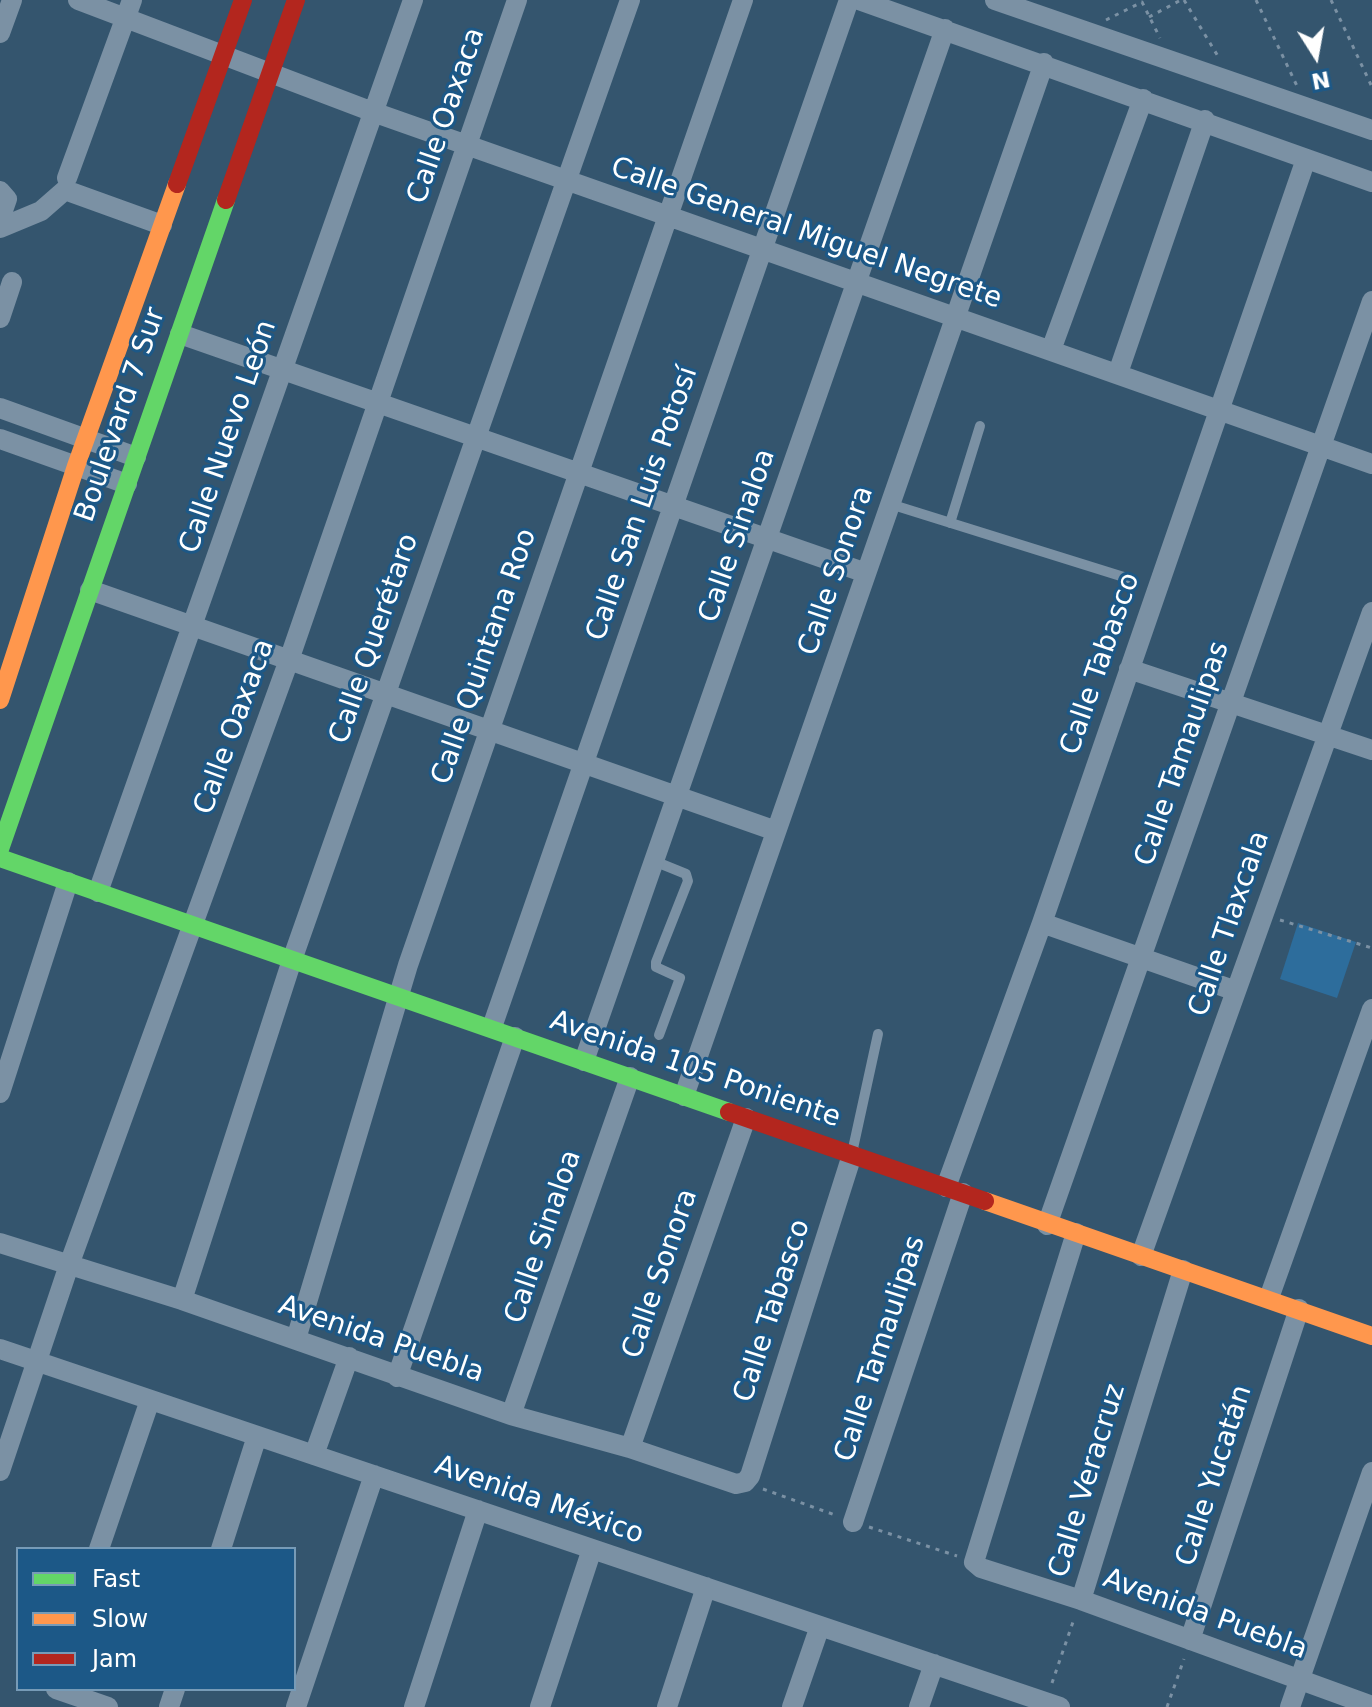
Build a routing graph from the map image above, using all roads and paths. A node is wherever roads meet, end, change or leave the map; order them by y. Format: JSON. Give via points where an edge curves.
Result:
{"nodes":[{"id":1,"x":12,"y":0,"type":"edge"},
{"id":2,"x":78,"y":0,"type":"edge"},
{"id":3,"x":243,"y":0,"type":"edge"},
{"id":4,"x":296,"y":0,"type":"edge"},
{"id":5,"x":413,"y":0,"type":"edge"},
{"id":6,"x":517,"y":0,"type":"edge"},
{"id":7,"x":630,"y":0,"type":"edge"},
{"id":8,"x":743,"y":0,"type":"edge"},
{"id":9,"x":849,"y":0,"type":"edge"},
{"id":10,"x":859,"y":0,"type":"edge"},
{"id":11,"x":995,"y":0,"type":"edge"},
{"id":12,"x":1182,"y":0,"type":"edge"},
{"id":13,"x":1267,"y":0,"type":"edge"},
{"id":14,"x":1331,"y":0,"type":"edge"},
{"id":15,"x":1257,"y":2,"type":"edge"},
{"id":16,"x":129,"y":9,"type":"edge"},
{"id":17,"x":1149,"y":17,"type":"junction"},
{"id":18,"x":945,"y":29,"type":"junction"},
{"id":19,"x":1086,"y":30,"type":"junction"},
{"id":20,"x":0,"y":33,"type":"edge"},
{"id":21,"x":224,"y":53,"type":"junction"},
{"id":22,"x":1171,"y":60,"type":"junction"},
{"id":23,"x":1044,"y":63,"type":"junction"},
{"id":24,"x":272,"y":72,"type":"junction"},
{"id":25,"x":1233,"y":81,"type":"junction"},
{"id":26,"x":1372,"y":87,"type":"edge"},
{"id":27,"x":1143,"y":99,"type":"junction"},
{"id":28,"x":1307,"y":107,"type":"junction"},
{"id":29,"x":373,"y":112,"type":"junction"},
{"id":30,"x":1205,"y":120,"type":"junction"},
{"id":31,"x":1372,"y":130,"type":"edge"},
{"id":32,"x":467,"y":145,"type":"junction"},
{"id":33,"x":1306,"y":159,"type":"junction"},
{"id":34,"x":67,"y":178,"type":"dead end"},
{"id":35,"x":567,"y":180,"type":"junction"},
{"id":36,"x":1372,"y":182,"type":"edge"},
{"id":37,"x":0,"y":191,"type":"edge"},
{"id":38,"x":668,"y":215,"type":"junction"},
{"id":39,"x":0,"y":219,"type":"edge"},
{"id":40,"x":162,"y":225,"type":"junction"},
{"id":41,"x":0,"y":228,"type":"edge"},
{"id":42,"x":761,"y":250,"type":"junction"},
{"id":43,"x":857,"y":281,"type":"junction"},
{"id":44,"x":12,"y":282,"type":"dead end"},
{"id":45,"x":1372,"y":301,"type":"edge"},
{"id":46,"x":956,"y":316,"type":"junction"},
{"id":47,"x":0,"y":318,"type":"edge"},
{"id":48,"x":180,"y":334,"type":"junction"},
{"id":49,"x":1051,"y":350,"type":"junction"},
{"id":50,"x":283,"y":369,"type":"junction"},
{"id":51,"x":1118,"y":373,"type":"junction"},
{"id":52,"x":378,"y":403,"type":"junction"},
{"id":53,"x":0,"y":408,"type":"edge"},
{"id":54,"x":1220,"y":408,"type":"junction"},
{"id":55,"x":980,"y":426,"type":"dead end"},
{"id":56,"x":476,"y":437,"type":"junction"},
{"id":57,"x":0,"y":439,"type":"edge"},
{"id":58,"x":86,"y":439,"type":"junction"},
{"id":59,"x":1321,"y":446,"type":"junction"},
{"id":60,"x":136,"y":457,"type":"junction"},
{"id":61,"x":1372,"y":464,"type":"edge"},
{"id":62,"x":76,"y":466,"type":"junction"},
{"id":63,"x":579,"y":473,"type":"junction"},
{"id":64,"x":127,"y":484,"type":"junction"},
{"id":65,"x":890,"y":504,"type":"junction"},
{"id":66,"x":672,"y":508,"type":"junction"},
{"id":67,"x":950,"y":523,"type":"junction"},
{"id":68,"x":767,"y":538,"type":"junction"},
{"id":69,"x":866,"y":573,"type":"junction"},
{"id":70,"x":1127,"y":578,"type":"dead end"},
{"id":71,"x":90,"y":590,"type":"junction"},
{"id":72,"x":1372,"y":612,"type":"edge"},
{"id":73,"x":192,"y":626,"type":"junction"},
{"id":74,"x":289,"y":660,"type":"junction"},
{"id":75,"x":1129,"y":669,"type":"junction"},
{"id":76,"x":386,"y":694,"type":"junction"},
{"id":77,"x":0,"y":700,"type":"edge"},
{"id":78,"x":1230,"y":705,"type":"junction"},
{"id":79,"x":489,"y":730,"type":"junction"},
{"id":80,"x":1326,"y":735,"type":"junction"},
{"id":81,"x":1372,"y":750,"type":"edge"},
{"id":82,"x":582,"y":765,"type":"junction"},
{"id":83,"x":677,"y":796,"type":"junction"},
{"id":84,"x":776,"y":831,"type":"junction"},
{"id":85,"x":0,"y":849,"type":"edge"},
{"id":86,"x":0,"y":858,"type":"edge"},
{"id":87,"x":654,"y":861,"type":"junction"},
{"id":88,"x":68,"y":882,"type":"junction"},
{"id":89,"x":98,"y":892,"type":"junction"},
{"id":90,"x":1263,"y":915,"type":"junction"},
{"id":91,"x":193,"y":923,"type":"junction"},
{"id":92,"x":1042,"y":923,"type":"junction"},
{"id":93,"x":1372,"y":948,"type":"edge"},
{"id":94,"x":1140,"y":959,"type":"junction"},
{"id":95,"x":292,"y":960,"type":"junction"},
{"id":96,"x":1236,"y":991,"type":"junction"},
{"id":97,"x":399,"y":995,"type":"junction"},
{"id":98,"x":1372,"y":1009,"type":"edge"},
{"id":99,"x":492,"y":1027,"type":"junction"},
{"id":100,"x":878,"y":1034,"type":"dead end"},
{"id":101,"x":659,"y":1035,"type":"dead end"},
{"id":102,"x":515,"y":1037,"type":"junction"},
{"id":103,"x":584,"y":1061,"type":"junction"},
{"id":104,"x":630,"y":1077,"type":"junction"},
{"id":105,"x":0,"y":1093,"type":"edge"},
{"id":106,"x":684,"y":1096,"type":"junction"},
{"id":107,"x":746,"y":1118,"type":"junction"},
{"id":108,"x":852,"y":1155,"type":"junction"},
{"id":109,"x":954,"y":1190,"type":"junction"},
{"id":110,"x":1047,"y":1225,"type":"junction"},
{"id":111,"x":1076,"y":1233,"type":"junction"},
{"id":112,"x":0,"y":1243,"type":"edge"},
{"id":113,"x":1141,"y":1256,"type":"junction"},
{"id":114,"x":69,"y":1265,"type":"junction"},
{"id":115,"x":1183,"y":1270,"type":"junction"},
{"id":116,"x":1269,"y":1298,"type":"junction"},
{"id":117,"x":182,"y":1300,"type":"junction"},
{"id":118,"x":1299,"y":1309,"type":"junction"},
{"id":119,"x":1372,"y":1336,"type":"edge"},
{"id":120,"x":296,"y":1339,"type":"junction"},
{"id":121,"x":0,"y":1349,"type":"edge"},
{"id":122,"x":349,"y":1357,"type":"junction"},
{"id":123,"x":37,"y":1362,"type":"junction"},
{"id":124,"x":397,"y":1377,"type":"junction"},
{"id":125,"x":150,"y":1400,"type":"junction"},
{"id":126,"x":511,"y":1415,"type":"junction"},
{"id":127,"x":257,"y":1436,"type":"junction"},
{"id":128,"x":630,"y":1448,"type":"junction"},
{"id":129,"x":314,"y":1455,"type":"junction"},
{"id":130,"x":0,"y":1471,"type":"edge"},
{"id":131,"x":1372,"y":1472,"type":"edge"},
{"id":132,"x":374,"y":1475,"type":"junction"},
{"id":133,"x":745,"y":1482,"type":"joint"},
{"id":134,"x":478,"y":1510,"type":"junction"},
{"id":135,"x":853,"y":1522,"type":"dead end"},
{"id":136,"x":100,"y":1547,"type":"edge"},
{"id":137,"x":222,"y":1547,"type":"edge"},
{"id":138,"x":592,"y":1549,"type":"junction"},
{"id":139,"x":706,"y":1587,"type":"junction"},
{"id":140,"x":1081,"y":1600,"type":"junction"},
{"id":141,"x":820,"y":1626,"type":"junction"},
{"id":142,"x":1190,"y":1640,"type":"junction"},
{"id":143,"x":934,"y":1664,"type":"junction"},
{"id":144,"x":1300,"y":1679,"type":"junction"},
{"id":145,"x":60,"y":1691,"type":"edge"},
{"id":146,"x":1050,"y":1705,"type":"edge"},
{"id":147,"x":1372,"y":1706,"type":"edge"},
{"id":148,"x":108,"y":1707,"type":"edge"},
{"id":149,"x":296,"y":1707,"type":"edge"},
{"id":150,"x":414,"y":1707,"type":"edge"},
{"id":151,"x":540,"y":1707,"type":"edge"},
{"id":152,"x":667,"y":1707,"type":"edge"},
{"id":153,"x":792,"y":1707,"type":"edge"},
{"id":154,"x":919,"y":1707,"type":"edge"},
{"id":155,"x":1167,"y":1707,"type":"edge"},
{"id":156,"x":1290,"y":1707,"type":"edge"}],
"edges":[{"from":1,"to":20,"type":"street"},
{"from":2,"to":16,"type":"street","name":"Calle General Miguel Negrete"},
{"from":3,"to":21,"type":"street","name":"Boulevard 7 Sur"},
{"from":4,"to":24,"type":"street","name":"Boulevard 7 Sur"},
{"from":5,"to":29,"type":"street","name":"Calle Nuevo León"},
{"from":6,"to":32,"type":"street","name":"Calle Oaxaca"},
{"from":7,"to":35,"type":"street","name":"Calle Querétaro"},
{"from":8,"to":38,"type":"street","name":"Calle Quintana Roo"},
{"from":9,"to":42,"type":"street","name":"Calle San Luis Potosí"},
{"from":10,"to":18,"type":"street"},
{"from":11,"to":19,"type":"street"},
{"from":12,"to":17,"type":"path"},
{"from":12,"to":25,"type":"path"},
{"from":13,"to":15,"type":"path"},
{"from":14,"to":26,"type":"path"},
{"from":15,"to":28,"type":"path"},
{"from":16,"to":21,"type":"street","name":"Calle General Miguel Negrete"},
{"from":16,"to":34,"type":"street"},
{"from":17,"to":19,"type":"path","via":[[1142,2]]},
{"from":17,"to":22,"type":"path"},
{"from":18,"to":23,"type":"street"},
{"from":18,"to":43,"type":"street","name":"Calle Sinaloa"},
{"from":19,"to":22,"type":"street"},
{"from":21,"to":24,"type":"street","name":"Calle General Miguel Negrete"},
{"from":21,"to":40,"type":"street","name":"Boulevard 7 Sur"},
{"from":22,"to":25,"type":"street"},
{"from":23,"to":27,"type":"street"},
{"from":23,"to":46,"type":"street","name":"Calle Sonora"},
{"from":24,"to":29,"type":"street","name":"Calle General Miguel Negrete"},
{"from":24,"to":48,"type":"street","name":"Boulevard 7 Sur"},
{"from":25,"to":28,"type":"street"},
{"from":27,"to":30,"type":"street"},
{"from":27,"to":49,"type":"street"},
{"from":28,"to":31,"type":"street"},
{"from":29,"to":32,"type":"street","name":"Calle General Miguel Negrete"},
{"from":29,"to":50,"type":"street","name":"Calle Nuevo León"},
{"from":30,"to":33,"type":"street"},
{"from":30,"to":51,"type":"street"},
{"from":32,"to":35,"type":"street","name":"Calle General Miguel Negrete"},
{"from":32,"to":52,"type":"street","name":"Calle Oaxaca"},
{"from":33,"to":36,"type":"street"},
{"from":33,"to":54,"type":"street","name":"Calle Tabasco"},
{"from":35,"to":38,"type":"street","name":"Calle General Miguel Negrete"},
{"from":35,"to":56,"type":"street","name":"Calle Querétaro"},
{"from":37,"to":39,"type":"street","via":[[7,199]]},
{"from":38,"to":42,"type":"street","name":"Calle General Miguel Negrete"},
{"from":38,"to":63,"type":"street","name":"Calle Quintana Roo"},
{"from":40,"to":41,"type":"street","via":[[65,190],[41,211]]},
{"from":40,"to":58,"type":"street","name":"Boulevard 7 Sur"},
{"from":42,"to":43,"type":"street","name":"Calle General Miguel Negrete"},
{"from":42,"to":66,"type":"street","name":"Calle San Luis Potosí"},
{"from":43,"to":46,"type":"street","name":"Calle General Miguel Negrete"},
{"from":43,"to":68,"type":"street","name":"Calle Sinaloa"},
{"from":44,"to":47,"type":"street"},
{"from":45,"to":59,"type":"street","name":"Calle Tamaulipas"},
{"from":46,"to":49,"type":"street","name":"Calle General Miguel Negrete"},
{"from":46,"to":65,"type":"street","name":"Calle Sonora"},
{"from":48,"to":50,"type":"street"},
{"from":48,"to":60,"type":"street","name":"Boulevard 7 Sur"},
{"from":49,"to":51,"type":"street","name":"Calle General Miguel Negrete"},
{"from":50,"to":52,"type":"street"},
{"from":50,"to":73,"type":"street","name":"Calle Nuevo León"},
{"from":51,"to":54,"type":"street","name":"Calle General Miguel Negrete"},
{"from":52,"to":56,"type":"street"},
{"from":52,"to":74,"type":"street","name":"Calle Oaxaca"},
{"from":53,"to":58,"type":"street"},
{"from":54,"to":59,"type":"street","name":"Calle General Miguel Negrete"},
{"from":54,"to":75,"type":"street","name":"Calle Tabasco"},
{"from":55,"to":67,"type":"lane"},
{"from":56,"to":63,"type":"street"},
{"from":56,"to":76,"type":"street","name":"Calle Querétaro"},
{"from":57,"to":62,"type":"street"},
{"from":58,"to":60,"type":"street"},
{"from":58,"to":62,"type":"street","name":"Boulevard 7 Sur"},
{"from":59,"to":61,"type":"street","name":"Calle General Miguel Negrete"},
{"from":59,"to":78,"type":"street","name":"Calle Tamaulipas"},
{"from":60,"to":64,"type":"street","name":"Boulevard 7 Sur"},
{"from":62,"to":64,"type":"street"},
{"from":62,"to":77,"type":"street","name":"Boulevard 7 Sur"},
{"from":63,"to":66,"type":"street"},
{"from":63,"to":79,"type":"street","name":"Calle Quintana Roo"},
{"from":64,"to":71,"type":"street","name":"Boulevard 7 Sur"},
{"from":65,"to":67,"type":"lane"},
{"from":65,"to":69,"type":"street","name":"Calle Sonora"},
{"from":66,"to":68,"type":"street"},
{"from":66,"to":82,"type":"street","name":"Calle San Luis Potosí"},
{"from":67,"to":70,"type":"lane"},
{"from":68,"to":69,"type":"street"},
{"from":68,"to":83,"type":"street","name":"Calle Sinaloa"},
{"from":69,"to":84,"type":"street","name":"Calle Sonora"},
{"from":71,"to":73,"type":"street"},
{"from":71,"to":85,"type":"street","name":"Boulevard 7 Sur"},
{"from":72,"to":80,"type":"street","name":"Calle Tlaxcala"},
{"from":73,"to":74,"type":"street"},
{"from":73,"to":89,"type":"street","name":"Calle Nuevo León"},
{"from":74,"to":76,"type":"street"},
{"from":74,"to":91,"type":"street","name":"Calle Oaxaca"},
{"from":75,"to":78,"type":"street"},
{"from":75,"to":92,"type":"street","name":"Calle Tabasco"},
{"from":76,"to":79,"type":"street"},
{"from":76,"to":95,"type":"street","name":"Calle Querétaro"},
{"from":78,"to":80,"type":"street"},
{"from":78,"to":94,"type":"street","name":"Calle Tamaulipas"},
{"from":79,"to":82,"type":"street"},
{"from":79,"to":97,"type":"street","name":"Calle Quintana Roo"},
{"from":80,"to":81,"type":"street"},
{"from":80,"to":90,"type":"street","name":"Calle Tlaxcala"},
{"from":82,"to":83,"type":"street"},
{"from":82,"to":99,"type":"street","name":"Calle San Luis Potosí"},
{"from":83,"to":84,"type":"street"},
{"from":83,"to":87,"type":"street","name":"Calle Sinaloa"},
{"from":84,"to":106,"type":"street","name":"Calle Sonora"},
{"from":86,"to":88,"type":"street","name":"Avenida 105 Poniente"},
{"from":87,"to":101,"type":"lane","via":[[686,874],[688,881],[655,965],[680,978]]},
{"from":87,"to":103,"type":"street","name":"Calle Sinaloa"},
{"from":88,"to":89,"type":"street","name":"Avenida 105 Poniente"},
{"from":88,"to":105,"type":"street"},
{"from":89,"to":91,"type":"street","name":"Avenida 105 Poniente"},
{"from":90,"to":93,"type":"path"},
{"from":90,"to":96,"type":"street","name":"Calle Tlaxcala"},
{"from":91,"to":95,"type":"street","name":"Avenida 105 Poniente"},
{"from":91,"to":114,"type":"street","name":"Calle Oaxaca"},
{"from":92,"to":94,"type":"street"},
{"from":92,"to":109,"type":"street","name":"Calle Tabasco"},
{"from":94,"to":96,"type":"street"},
{"from":94,"to":110,"type":"street","name":"Calle Tamaulipas"},
{"from":95,"to":97,"type":"street","name":"Avenida 105 Poniente"},
{"from":95,"to":117,"type":"street","name":"Calle Querétaro"},
{"from":96,"to":113,"type":"street","name":"Calle Tlaxcala"},
{"from":97,"to":99,"type":"street","name":"Avenida 105 Poniente"},
{"from":97,"to":120,"type":"street","name":"Calle Quintana Roo"},
{"from":98,"to":116,"type":"street"},
{"from":99,"to":102,"type":"street","name":"Avenida 105 Poniente"},
{"from":100,"to":108,"type":"lane"},
{"from":102,"to":103,"type":"street","name":"Avenida 105 Poniente"},
{"from":102,"to":124,"type":"street"},
{"from":103,"to":104,"type":"street","name":"Avenida 105 Poniente"},
{"from":104,"to":106,"type":"street","name":"Avenida 105 Poniente"},
{"from":104,"to":126,"type":"street","name":"Calle Sinaloa"},
{"from":106,"to":107,"type":"street","name":"Avenida 105 Poniente"},
{"from":107,"to":108,"type":"street","name":"Avenida 105 Poniente"},
{"from":107,"to":128,"type":"street","name":"Calle Sonora"},
{"from":108,"to":109,"type":"street","name":"Avenida 105 Poniente"},
{"from":108,"to":133,"type":"street","name":"Calle Tabasco"},
{"from":109,"to":110,"type":"street","name":"Avenida 105 Poniente"},
{"from":109,"to":135,"type":"street","name":"Calle Tamaulipas"},
{"from":110,"to":111,"type":"street","name":"Avenida 105 Poniente"},
{"from":111,"to":113,"type":"street","name":"Avenida 105 Poniente"},
{"from":111,"to":140,"type":"street","name":"Avenida Puebla","via":[[974,1562]]},
{"from":112,"to":114,"type":"street","name":"Avenida Puebla"},
{"from":113,"to":115,"type":"street","name":"Avenida 105 Poniente"},
{"from":114,"to":117,"type":"street","name":"Avenida Puebla"},
{"from":114,"to":123,"type":"street","name":"Calle Oaxaca"},
{"from":115,"to":116,"type":"street","name":"Avenida 105 Poniente"},
{"from":115,"to":140,"type":"street","name":"Calle Veracruz"},
{"from":116,"to":118,"type":"street","name":"Avenida 105 Poniente"},
{"from":117,"to":120,"type":"street","name":"Avenida Puebla"},
{"from":118,"to":119,"type":"street","name":"Avenida 105 Poniente"},
{"from":118,"to":142,"type":"street","name":"Calle Yucatán"},
{"from":120,"to":122,"type":"street","name":"Avenida Puebla"},
{"from":121,"to":123,"type":"street","name":"Avenida México"},
{"from":122,"to":124,"type":"street","name":"Avenida Puebla"},
{"from":122,"to":129,"type":"street"},
{"from":123,"to":125,"type":"street","name":"Avenida México"},
{"from":123,"to":130,"type":"street","name":"Calle Oaxaca"},
{"from":124,"to":126,"type":"street","name":"Avenida Puebla"},
{"from":125,"to":127,"type":"street","name":"Avenida México"},
{"from":125,"to":136,"type":"street"},
{"from":126,"to":128,"type":"street","name":"Avenida Puebla"},
{"from":127,"to":129,"type":"street","name":"Avenida México"},
{"from":127,"to":137,"type":"street"},
{"from":128,"to":133,"type":"street","name":"Avenida Puebla","via":[[736,1484]]},
{"from":129,"to":132,"type":"street","name":"Avenida México"},
{"from":131,"to":144,"type":"street"},
{"from":132,"to":134,"type":"street","name":"Avenida México"},
{"from":132,"to":149,"type":"street"},
{"from":134,"to":138,"type":"street","name":"Avenida México"},
{"from":134,"to":150,"type":"street"},
{"from":138,"to":139,"type":"street","name":"Avenida México"},
{"from":138,"to":151,"type":"street"},
{"from":139,"to":141,"type":"street","name":"Avenida México"},
{"from":139,"to":152,"type":"street"},
{"from":140,"to":142,"type":"street","name":"Avenida Puebla"},
{"from":140,"to":146,"type":"path","name":"Calle Veracruz"},
{"from":141,"to":143,"type":"street","name":"Avenida México"},
{"from":141,"to":153,"type":"street"},
{"from":142,"to":144,"type":"street","name":"Avenida Puebla"},
{"from":142,"to":155,"type":"path"},
{"from":143,"to":146,"type":"street","name":"Avenida México"},
{"from":143,"to":154,"type":"street"},
{"from":144,"to":147,"type":"street","name":"Avenida Puebla"},
{"from":144,"to":156,"type":"street"},
{"from":145,"to":148,"type":"street"}]}
